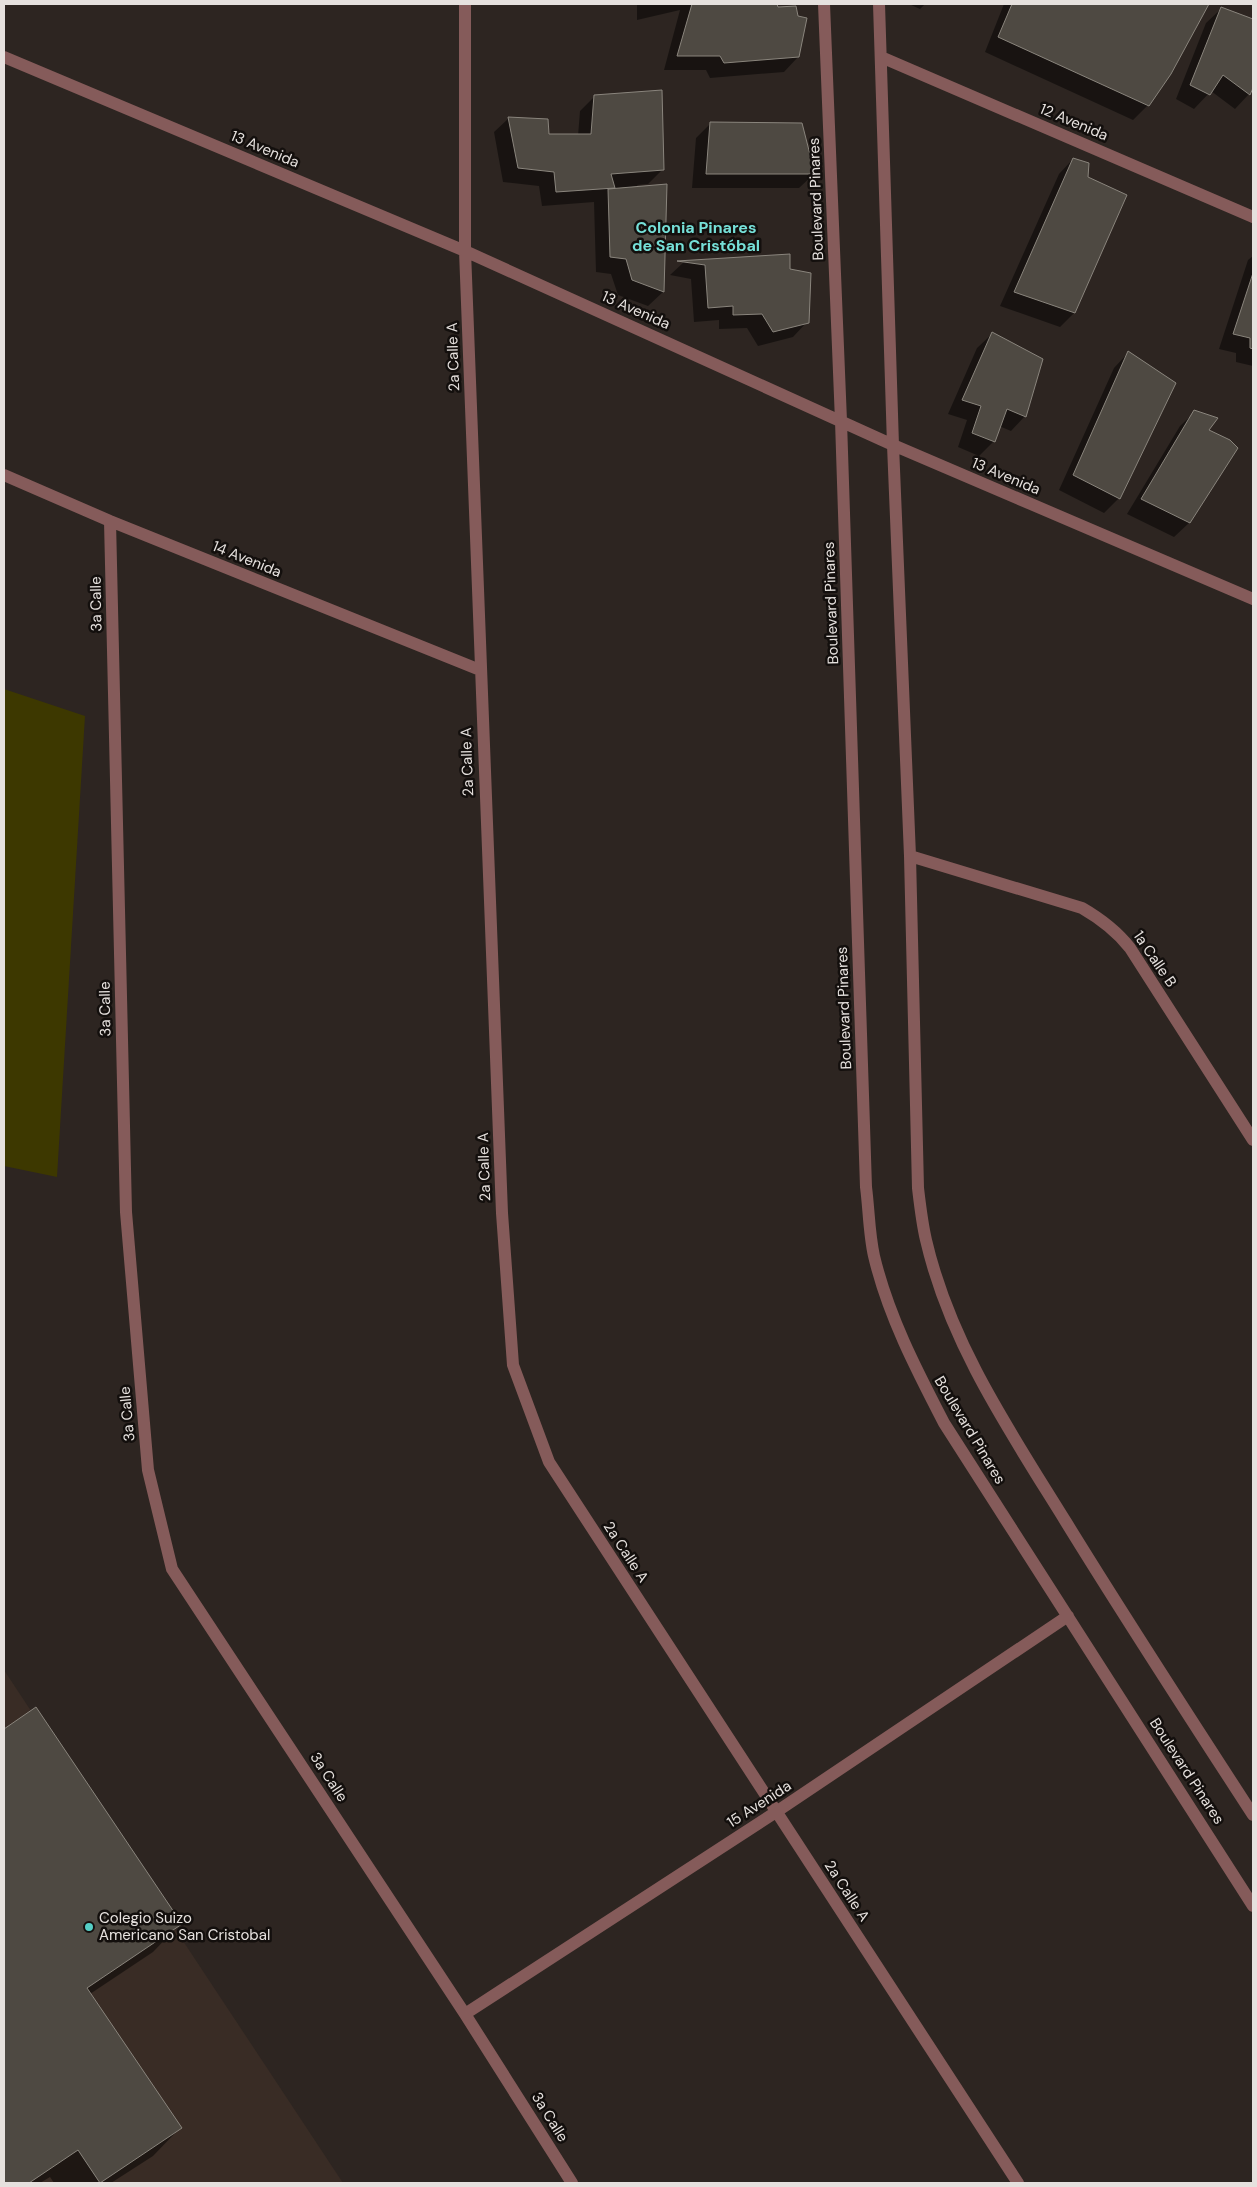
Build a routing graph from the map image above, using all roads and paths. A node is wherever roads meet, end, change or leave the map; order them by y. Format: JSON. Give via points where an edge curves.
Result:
{"nodes":[{"id":1,"x":465,"y":4,"type":"edge"},
{"id":2,"x":824,"y":4,"type":"edge"},
{"id":3,"x":879,"y":4,"type":"edge"},
{"id":4,"x":4,"y":57,"type":"edge"},
{"id":5,"x":881,"y":57,"type":"junction"},
{"id":6,"x":1253,"y":217,"type":"edge"},
{"id":7,"x":465,"y":251,"type":"junction"},
{"id":8,"x":842,"y":421,"type":"junction"},
{"id":9,"x":893,"y":445,"type":"junction"},
{"id":10,"x":4,"y":475,"type":"edge"},
{"id":11,"x":110,"y":521,"type":"junction"},
{"id":12,"x":1253,"y":599,"type":"edge"},
{"id":13,"x":480,"y":670,"type":"junction"},
{"id":14,"x":910,"y":856,"type":"junction"},
{"id":15,"x":1253,"y":1140,"type":"edge"},
{"id":16,"x":1068,"y":1616,"type":"junction"},
{"id":17,"x":776,"y":1812,"type":"junction"},
{"id":18,"x":1253,"y":1815,"type":"edge"},
{"id":19,"x":1253,"y":1906,"type":"edge"},
{"id":20,"x":465,"y":2014,"type":"junction"},
{"id":21,"x":572,"y":2183,"type":"edge"},
{"id":22,"x":1018,"y":2183,"type":"edge"}],
"edges":[{"from":1,"to":7,"type":"street","name":"2a Calle A"},
{"from":2,"to":8,"type":"street","name":"Boulevard Pinares"},
{"from":3,"to":5,"type":"street"},
{"from":4,"to":7,"type":"street","name":"13 Avenida"},
{"from":5,"to":6,"type":"street","name":"12 Avenida"},
{"from":5,"to":9,"type":"street"},
{"from":7,"to":8,"type":"street","name":"13 Avenida"},
{"from":7,"to":13,"type":"street","name":"2a Calle A"},
{"from":8,"to":9,"type":"street","name":"13 Avenida"},
{"from":8,"to":16,"type":"street","name":"Boulevard Pinares","via":[[866,1187],[874,1255],[889,1307],[944,1423]]},
{"from":9,"to":12,"type":"street","name":"13 Avenida"},
{"from":9,"to":14,"type":"street"},
{"from":10,"to":11,"type":"street","name":"14 Avenida"},
{"from":11,"to":13,"type":"street","name":"14 Avenida"},
{"from":11,"to":20,"type":"street","name":"3a Calle","via":[[126,1212],[148,1470],[172,1569]]},
{"from":13,"to":17,"type":"street","name":"2a Calle A","via":[[502,1213],[513,1365],[548,1462]]},
{"from":14,"to":15,"type":"street","name":"1a Calle B","via":[[1082,908],[1117,932]]},
{"from":14,"to":18,"type":"street","via":[[918,1188],[926,1240],[939,1286],[960,1339],[988,1394],[1107,1588]]},
{"from":16,"to":17,"type":"street","name":"15 Avenida"},
{"from":16,"to":19,"type":"street","name":"Boulevard Pinares"},
{"from":17,"to":20,"type":"street","name":"15 Avenida"},
{"from":17,"to":22,"type":"street","name":"2a Calle A"},
{"from":20,"to":21,"type":"street","name":"3a Calle"}]}
